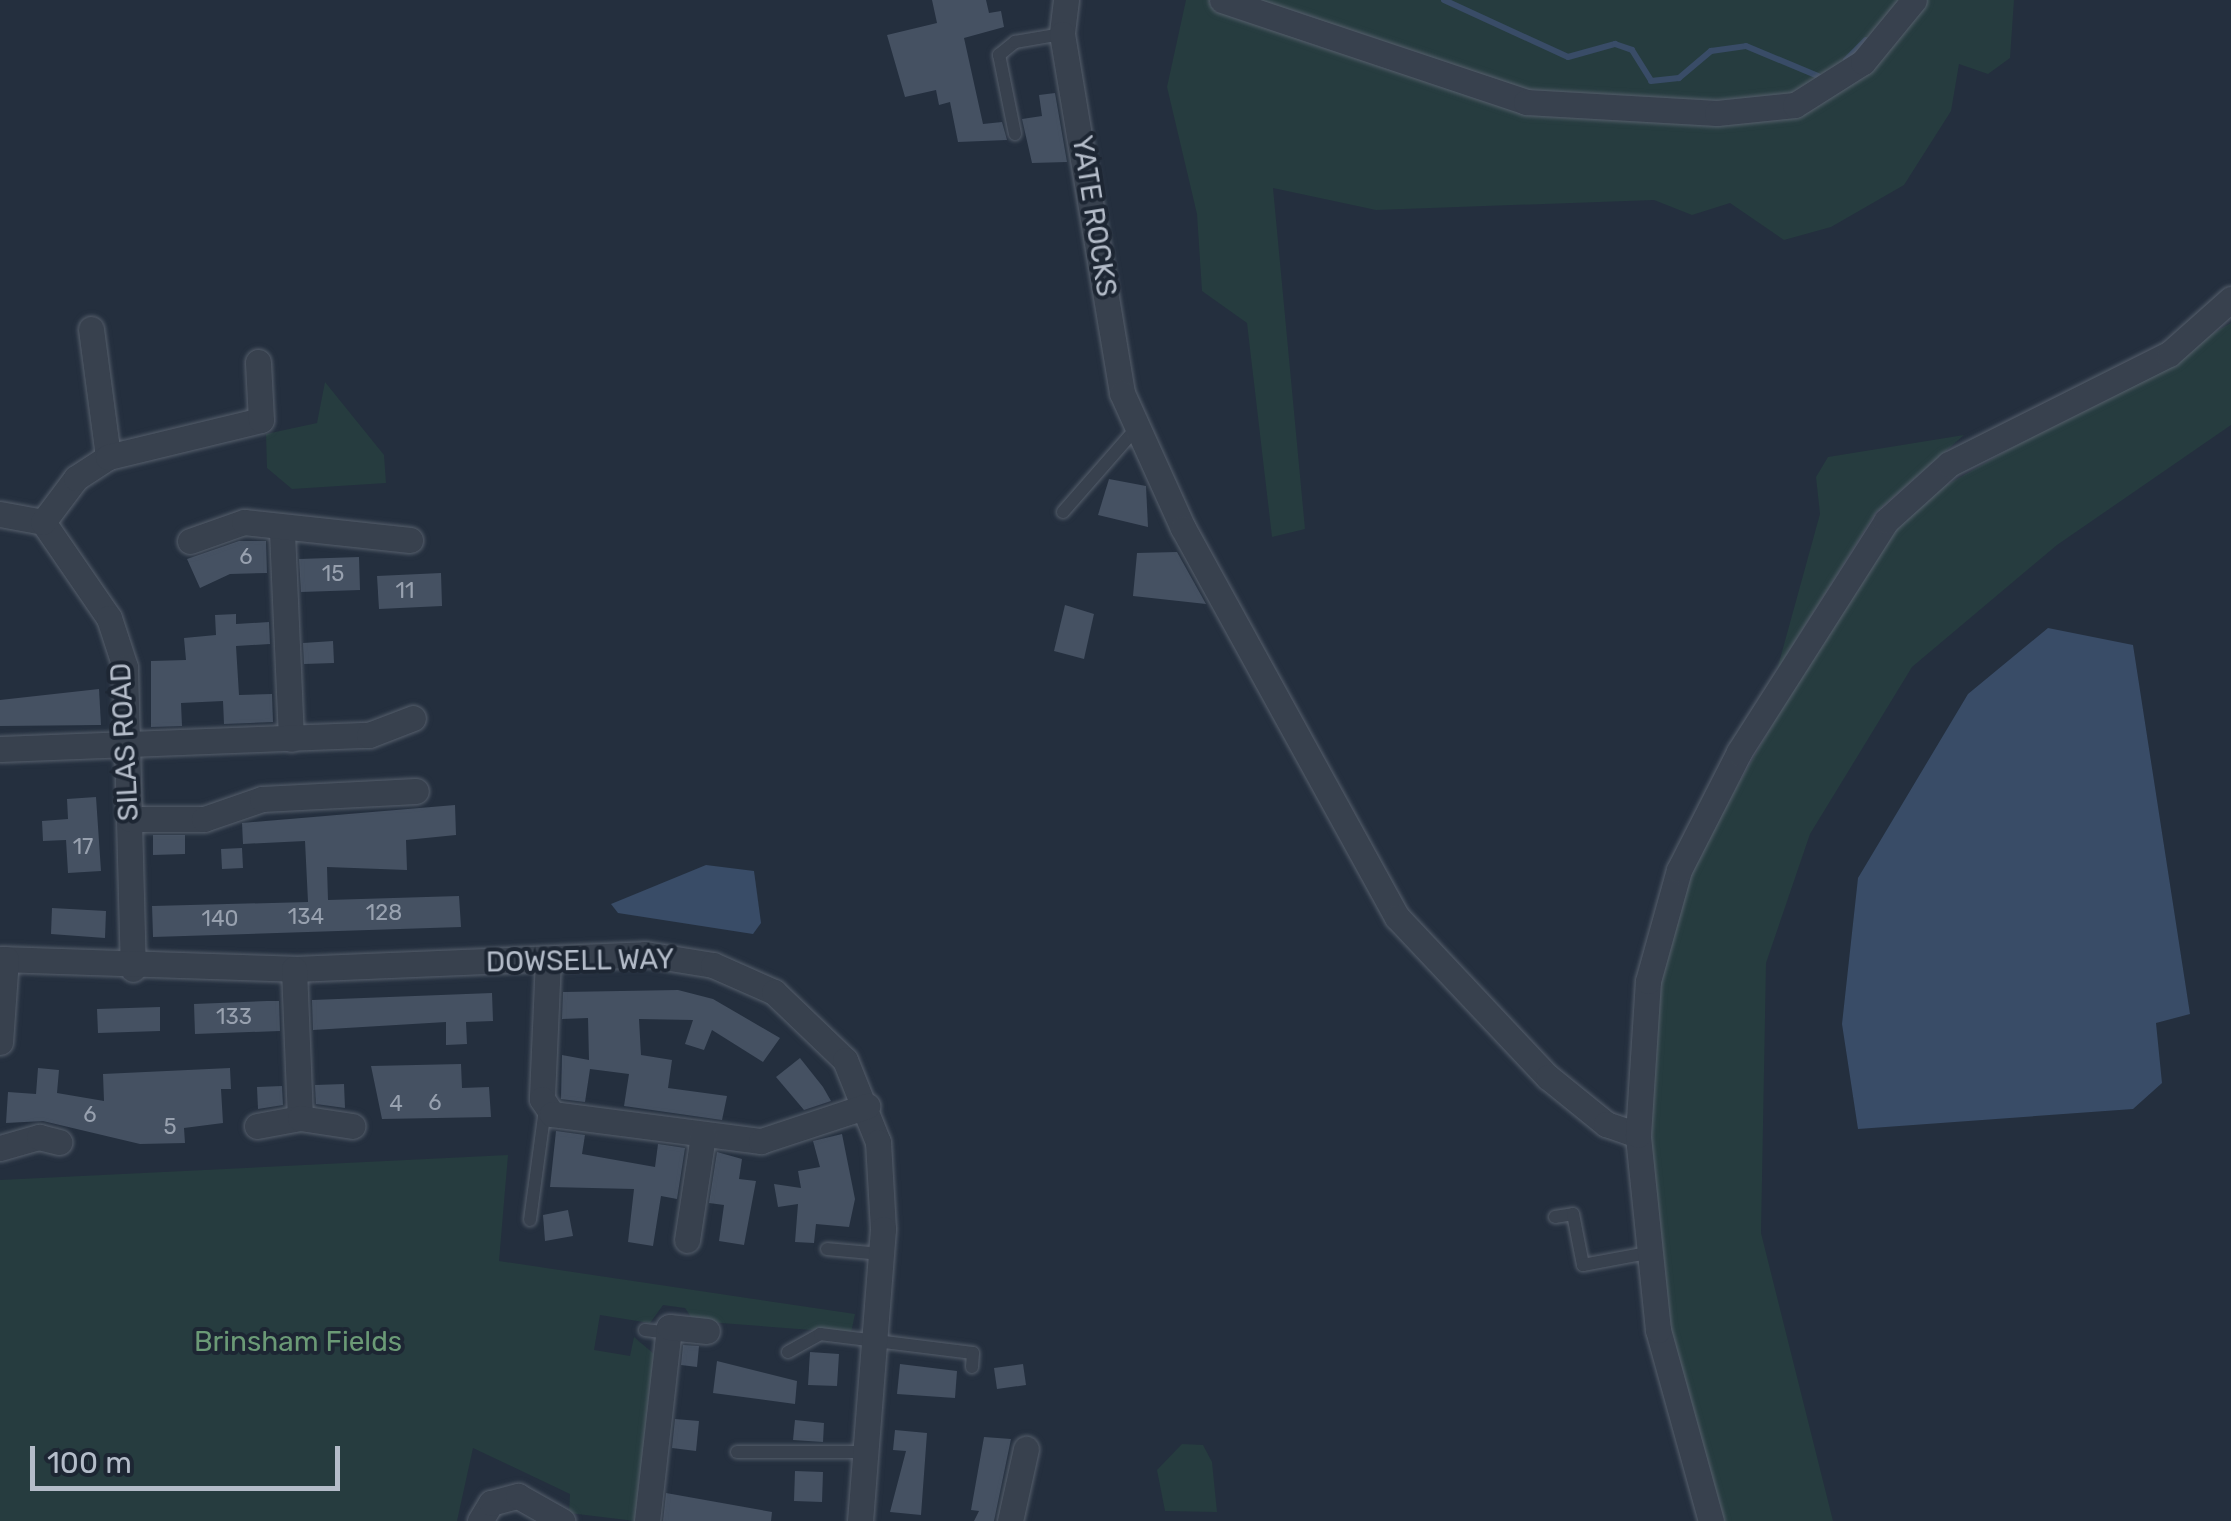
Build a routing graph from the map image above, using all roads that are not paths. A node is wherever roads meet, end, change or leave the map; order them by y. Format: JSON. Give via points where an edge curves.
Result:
{"nodes":[{"id":1,"x":1066,"y":0,"type":"edge"},
{"id":2,"x":1222,"y":0,"type":"edge"},
{"id":3,"x":1914,"y":0,"type":"edge"},
{"id":4,"x":1062,"y":34,"type":"junction"},
{"id":5,"x":1014,"y":134,"type":"dead end"},
{"id":6,"x":2231,"y":300,"type":"edge"},
{"id":7,"x":91,"y":329,"type":"dead end"},
{"id":8,"x":258,"y":362,"type":"dead end"},
{"id":9,"x":1134,"y":430,"type":"junction"},
{"id":10,"x":108,"y":458,"type":"junction"},
{"id":11,"x":1063,"y":512,"type":"dead end"},
{"id":12,"x":0,"y":514,"type":"edge"},
{"id":13,"x":43,"y":522,"type":"junction"},
{"id":14,"x":282,"y":532,"type":"junction"},
{"id":15,"x":410,"y":540,"type":"dead end"},
{"id":16,"x":190,"y":541,"type":"dead end"},
{"id":17,"x":413,"y":718,"type":"dead end"},
{"id":18,"x":292,"y":739,"type":"junction"},
{"id":19,"x":130,"y":744,"type":"junction"},
{"id":20,"x":0,"y":749,"type":"edge"},
{"id":21,"x":416,"y":791,"type":"dead end"},
{"id":22,"x":130,"y":819,"type":"junction"},
{"id":23,"x":3,"y":959,"type":"edge"},
{"id":24,"x":548,"y":959,"type":"junction"},
{"id":25,"x":133,"y":969,"type":"junction"},
{"id":26,"x":294,"y":969,"type":"junction"},
{"id":27,"x":0,"y":1042,"type":"edge"},
{"id":28,"x":867,"y":1106,"type":"junction"},
{"id":29,"x":545,"y":1108,"type":"junction"},
{"id":30,"x":300,"y":1118,"type":"junction"},
{"id":31,"x":257,"y":1126,"type":"dead end"},
{"id":32,"x":352,"y":1126,"type":"dead end"},
{"id":33,"x":703,"y":1135,"type":"junction"},
{"id":34,"x":1638,"y":1136,"type":"junction"},
{"id":35,"x":59,"y":1142,"type":"dead end"},
{"id":36,"x":0,"y":1147,"type":"edge"},
{"id":37,"x":1554,"y":1217,"type":"dead end"},
{"id":38,"x":530,"y":1220,"type":"dead end"},
{"id":39,"x":687,"y":1240,"type":"dead end"},
{"id":40,"x":827,"y":1249,"type":"dead end"},
{"id":41,"x":1648,"y":1253,"type":"junction"},
{"id":42,"x":881,"y":1254,"type":"junction"},
{"id":43,"x":708,"y":1331,"type":"dead end"},
{"id":44,"x":874,"y":1339,"type":"junction"},
{"id":45,"x":788,"y":1352,"type":"dead end"},
{"id":46,"x":972,"y":1367,"type":"dead end"},
{"id":47,"x":1026,"y":1449,"type":"dead end"},
{"id":48,"x":738,"y":1452,"type":"dead end"},
{"id":49,"x":862,"y":1452,"type":"junction"},
{"id":50,"x":480,"y":1521,"type":"edge"},
{"id":51,"x":562,"y":1521,"type":"edge"},
{"id":52,"x":646,"y":1521,"type":"edge"},
{"id":53,"x":860,"y":1521,"type":"edge"},
{"id":54,"x":1010,"y":1521,"type":"edge"},
{"id":55,"x":1711,"y":1521,"type":"edge"}],
"edges":[{"from":1,"to":4,"type":"street","name":"YATE ROCKS"},
{"from":2,"to":3,"type":"street","via":[[1526,102],[1717,113],[1795,105],[1863,62]]},
{"from":4,"to":5,"type":"lane","via":[[1015,42],[999,55]]},
{"from":4,"to":9,"type":"street","name":"YATE ROCKS"},
{"from":6,"to":34,"type":"street","via":[[2169,354],[1950,464],[1862,551],[1679,870],[1648,980]]},
{"from":7,"to":10,"type":"street"},
{"from":8,"to":10,"type":"street","via":[[261,420]]},
{"from":9,"to":11,"type":"lane"},
{"from":9,"to":34,"type":"street","name":"YATE ROCKS","via":[[1398,916],[1548,1077],[1606,1124]]},
{"from":10,"to":13,"type":"street","via":[[76,478]]},
{"from":12,"to":13,"type":"street"},
{"from":13,"to":19,"type":"street","name":"SILAS ROAD","via":[[109,618],[126,668]]},
{"from":14,"to":15,"type":"street"},
{"from":14,"to":16,"type":"street","via":[[244,522]]},
{"from":14,"to":18,"type":"street"},
{"from":17,"to":18,"type":"street","via":[[369,735]]},
{"from":18,"to":19,"type":"street"},
{"from":19,"to":20,"type":"street"},
{"from":19,"to":22,"type":"street","name":"SILAS ROAD"},
{"from":21,"to":22,"type":"street","via":[[262,799],[204,819]]},
{"from":22,"to":25,"type":"street","name":"SILAS ROAD"},
{"from":23,"to":25,"type":"street","name":"DOWSELL WAY"},
{"from":23,"to":27,"type":"street"},
{"from":24,"to":26,"type":"street","name":"DOWSELL WAY"},
{"from":24,"to":28,"type":"street","name":"DOWSELL WAY","via":[[680,958],[745,977],[826,1033]]},
{"from":24,"to":29,"type":"street"},
{"from":25,"to":26,"type":"street","name":"DOWSELL WAY"},
{"from":26,"to":30,"type":"street"},
{"from":28,"to":33,"type":"street","via":[[781,1140]]},
{"from":28,"to":42,"type":"street","name":"DOWSELL WAY","via":[[884,1177]]},
{"from":29,"to":33,"type":"street"},
{"from":29,"to":38,"type":"lane"},
{"from":30,"to":31,"type":"street"},
{"from":30,"to":32,"type":"street"},
{"from":33,"to":39,"type":"street"},
{"from":34,"to":41,"type":"street"},
{"from":35,"to":36,"type":"street"},
{"from":37,"to":41,"type":"lane","via":[[1573,1214],[1583,1265]]},
{"from":40,"to":42,"type":"lane"},
{"from":41,"to":55,"type":"street","via":[[1658,1330]]},
{"from":42,"to":44,"type":"street","name":"DOWSELL WAY"},
{"from":43,"to":52,"type":"street","via":[[656,1332]]},
{"from":44,"to":45,"type":"lane","via":[[820,1334]]},
{"from":44,"to":46,"type":"lane","via":[[973,1352]]},
{"from":44,"to":49,"type":"street","name":"DOWSELL WAY"},
{"from":47,"to":54,"type":"street"},
{"from":48,"to":49,"type":"lane"},
{"from":49,"to":53,"type":"street","name":"DOWSELL WAY"},
{"from":50,"to":51,"type":"street","via":[[491,1503],[518,1496]]}]}
